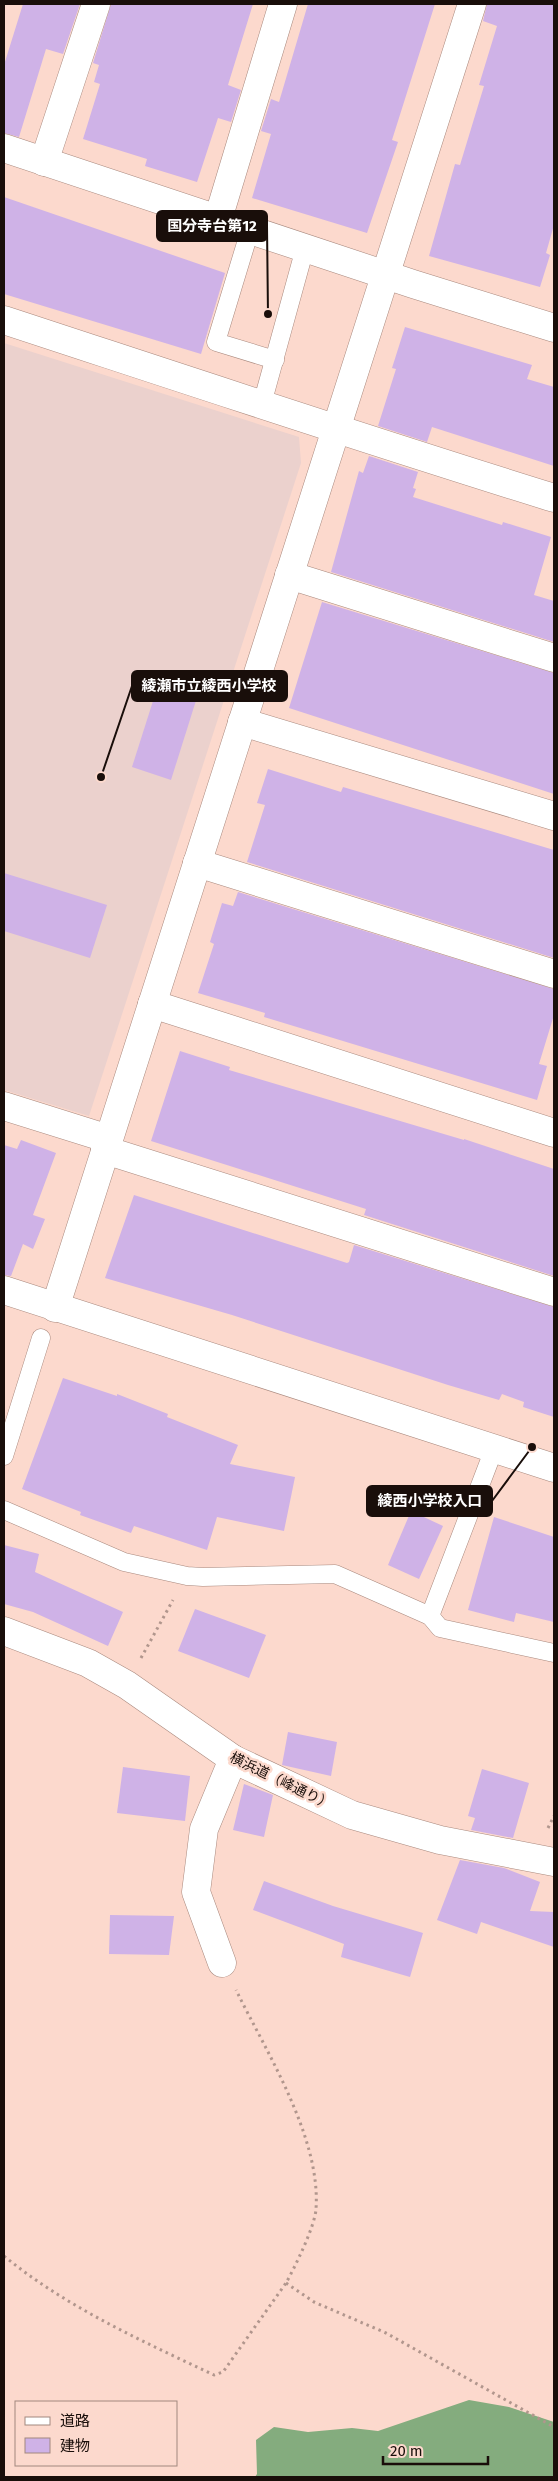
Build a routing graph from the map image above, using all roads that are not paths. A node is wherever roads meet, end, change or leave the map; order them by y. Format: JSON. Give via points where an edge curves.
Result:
{"nodes":[{"id":1,"x":96,"y":4,"type":"edge"},
{"id":2,"x":283,"y":4,"type":"edge"},
{"id":3,"x":472,"y":4,"type":"edge"},
{"id":4,"x":4,"y":148,"type":"edge"},
{"id":5,"x":44,"y":162,"type":"junction"},
{"id":6,"x":218,"y":218,"type":"junction"},
{"id":7,"x":250,"y":230,"type":"junction"},
{"id":8,"x":305,"y":248,"type":"junction"},
{"id":9,"x":384,"y":273,"type":"junction"},
{"id":10,"x":4,"y":320,"type":"edge"},
{"id":11,"x":554,"y":328,"type":"edge"},
{"id":12,"x":275,"y":360,"type":"junction"},
{"id":13,"x":262,"y":404,"type":"junction"},
{"id":14,"x":335,"y":430,"type":"junction"},
{"id":15,"x":554,"y":498,"type":"edge"},
{"id":16,"x":288,"y":575,"type":"junction"},
{"id":17,"x":554,"y":658,"type":"edge"},
{"id":18,"x":242,"y":722,"type":"junction"},
{"id":19,"x":554,"y":816,"type":"edge"},
{"id":20,"x":197,"y":863,"type":"junction"},
{"id":21,"x":554,"y":974,"type":"edge"},
{"id":22,"x":152,"y":1004,"type":"junction"},
{"id":23,"x":4,"y":1106,"type":"edge"},
{"id":24,"x":554,"y":1133,"type":"edge"},
{"id":25,"x":107,"y":1145,"type":"junction"},
{"id":26,"x":4,"y":1290,"type":"edge"},
{"id":27,"x":554,"y":1292,"type":"edge"},
{"id":28,"x":55,"y":1308,"type":"junction"},
{"id":29,"x":41,"y":1338,"type":"dead end"},
{"id":30,"x":494,"y":1449,"type":"junction"},
{"id":31,"x":4,"y":1456,"type":"edge"},
{"id":32,"x":554,"y":1468,"type":"edge"},
{"id":33,"x":4,"y":1510,"type":"edge"},
{"id":34,"x":430,"y":1616,"type":"junction"},
{"id":35,"x":4,"y":1630,"type":"edge"},
{"id":36,"x":554,"y":1653,"type":"edge"},
{"id":37,"x":233,"y":1759,"type":"junction"},
{"id":38,"x":554,"y":1862,"type":"edge"},
{"id":39,"x":222,"y":1963,"type":"road end"}],
"edges":[{"from":1,"to":5,"type":"street"},
{"from":2,"to":6,"type":"street"},
{"from":3,"to":9,"type":"street"},
{"from":4,"to":5,"type":"street"},
{"from":5,"to":6,"type":"street"},
{"from":6,"to":7,"type":"street"},
{"from":7,"to":8,"type":"street"},
{"from":7,"to":12,"type":"lane","via":[[216,342]]},
{"from":8,"to":9,"type":"street"},
{"from":8,"to":12,"type":"lane"},
{"from":9,"to":11,"type":"street"},
{"from":9,"to":14,"type":"street"},
{"from":10,"to":13,"type":"street"},
{"from":12,"to":13,"type":"lane"},
{"from":13,"to":14,"type":"street"},
{"from":14,"to":15,"type":"street"},
{"from":14,"to":16,"type":"street"},
{"from":16,"to":17,"type":"street"},
{"from":16,"to":18,"type":"street"},
{"from":18,"to":19,"type":"street"},
{"from":18,"to":20,"type":"street"},
{"from":20,"to":21,"type":"street"},
{"from":20,"to":22,"type":"street"},
{"from":22,"to":24,"type":"street"},
{"from":22,"to":25,"type":"street"},
{"from":23,"to":25,"type":"street"},
{"from":25,"to":27,"type":"street"},
{"from":25,"to":28,"type":"street"},
{"from":26,"to":28,"type":"street"},
{"from":28,"to":30,"type":"street"},
{"from":29,"to":31,"type":"lane"},
{"from":30,"to":32,"type":"street"},
{"from":30,"to":34,"type":"lane"},
{"from":33,"to":34,"type":"lane","via":[[124,1562],[187,1576],[335,1574]]},
{"from":34,"to":36,"type":"lane","via":[[440,1628]]},
{"from":35,"to":37,"type":"street","name":"横浜道（峰通り）","via":[[88,1663],[127,1685]]},
{"from":37,"to":38,"type":"street","name":"横浜道（峰通り）","via":[[352,1815],[440,1840]]},
{"from":37,"to":39,"type":"street","via":[[204,1829],[196,1892]]}]}
